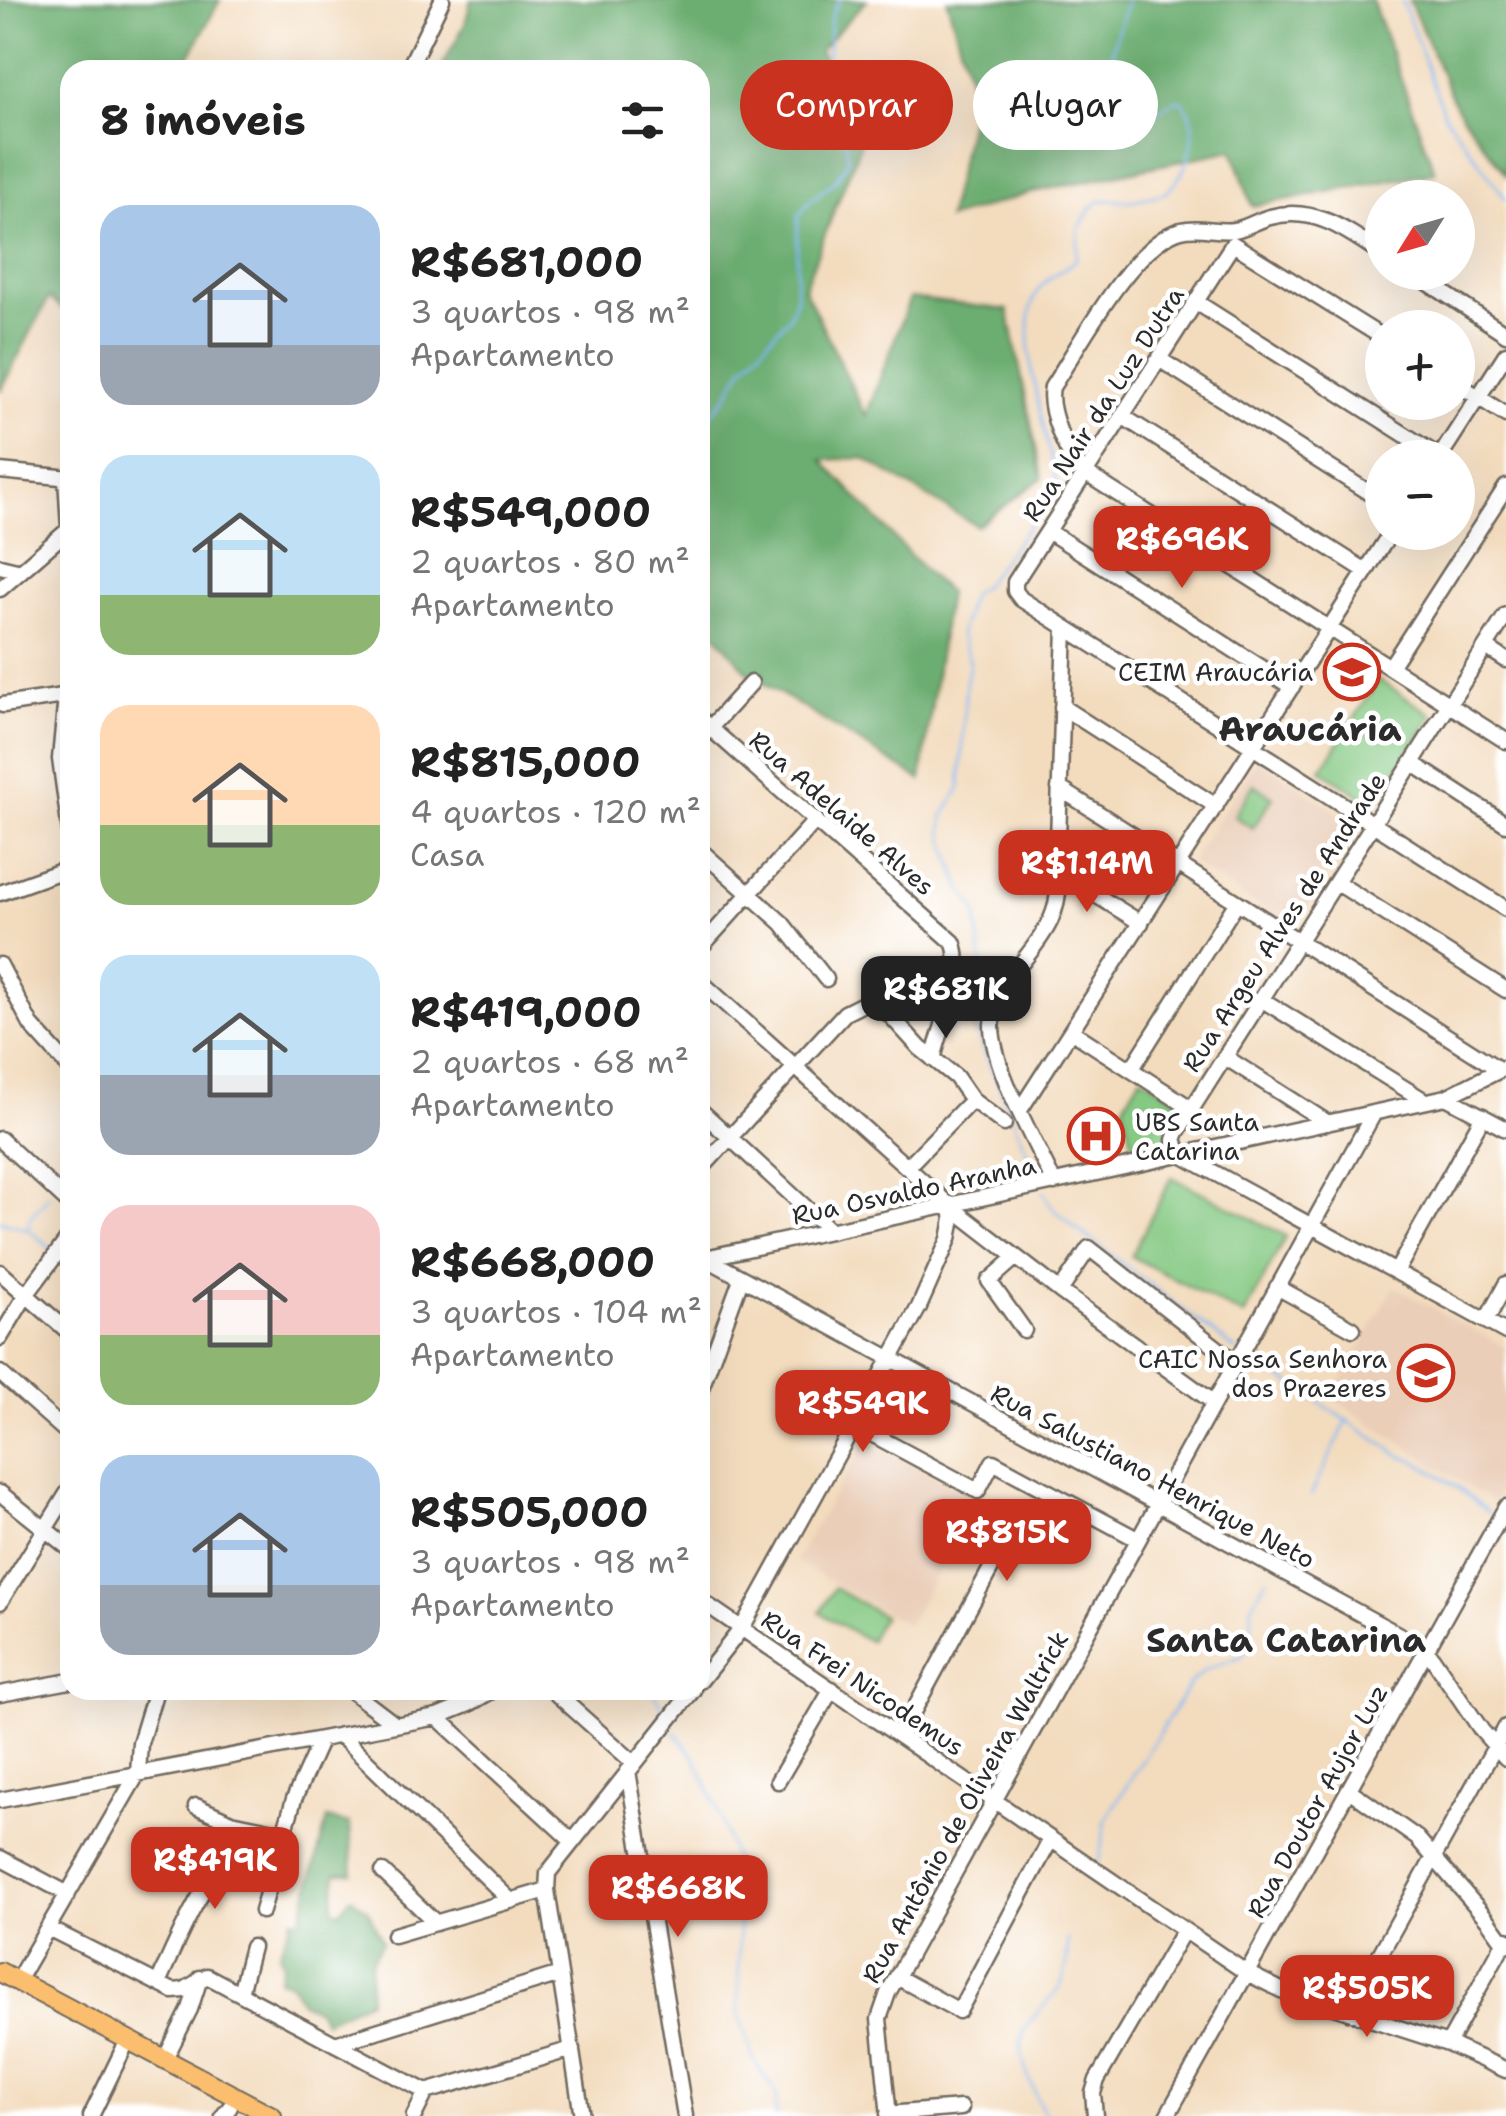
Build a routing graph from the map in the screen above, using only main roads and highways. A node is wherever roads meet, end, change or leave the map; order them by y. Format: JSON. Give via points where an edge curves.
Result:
{"nodes":[{"id":1,"x":6,"y":1979,"type":"edge"},
{"id":2,"x":227,"y":2111,"type":"edge"},
{"id":3,"x":248,"y":2116,"type":"edge"},
{"id":4,"x":272,"y":2116,"type":"edge"}],
"edges":[{"from":1,"to":2,"type":"main road"},
{"from":1,"to":4,"type":"main road"},
{"from":2,"to":3,"type":"main road"}]}
